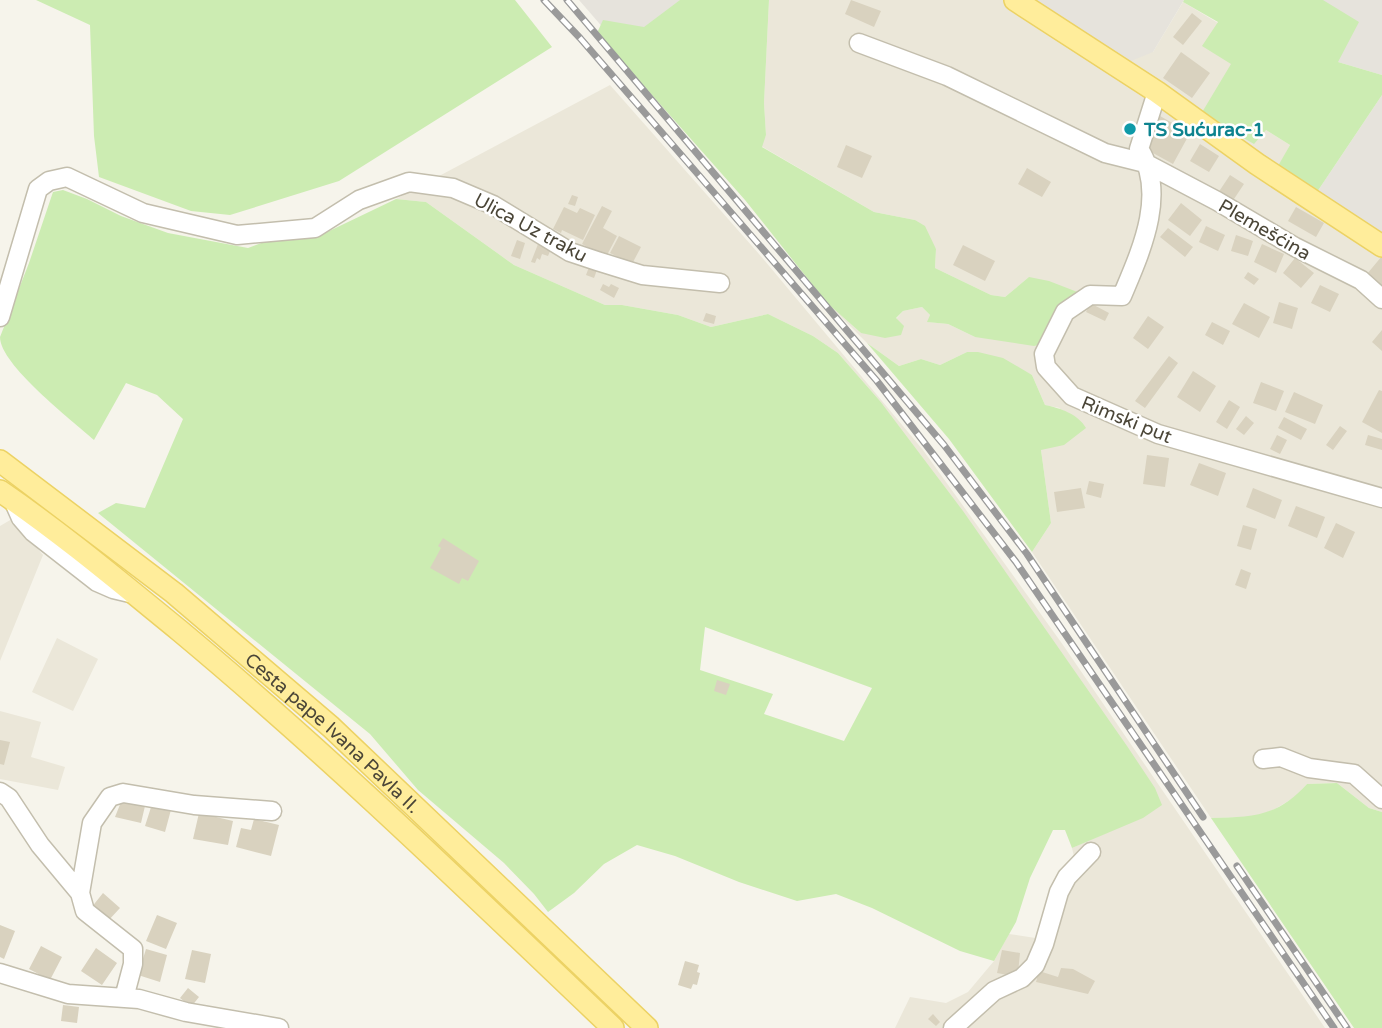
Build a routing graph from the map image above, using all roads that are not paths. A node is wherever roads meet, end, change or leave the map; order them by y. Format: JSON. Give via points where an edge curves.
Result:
{"nodes":[{"id":1,"x":1015,"y":0,"type":"edge"},
{"id":2,"x":859,"y":43,"type":"dead end"},
{"id":3,"x":1157,"y":92,"type":"junction"},
{"id":4,"x":1145,"y":163,"type":"junction"},
{"id":5,"x":1382,"y":246,"type":"edge"},
{"id":6,"x":720,"y":283,"type":"dead end"},
{"id":7,"x":1382,"y":299,"type":"edge"},
{"id":8,"x":0,"y":317,"type":"edge"},
{"id":9,"x":0,"y":461,"type":"edge"},
{"id":10,"x":7,"y":496,"type":"edge"},
{"id":11,"x":1382,"y":498,"type":"edge"},
{"id":12,"x":1263,"y":759,"type":"dead end"},
{"id":13,"x":0,"y":792,"type":"edge"},
{"id":14,"x":1382,"y":799,"type":"edge"},
{"id":15,"x":272,"y":811,"type":"dead end"},
{"id":16,"x":1091,"y":852,"type":"dead end"},
{"id":17,"x":80,"y":893,"type":"junction"},
{"id":18,"x":0,"y":972,"type":"edge"},
{"id":19,"x":124,"y":998,"type":"junction"},
{"id":20,"x":185,"y":1020,"type":"edge"},
{"id":21,"x":279,"y":1028,"type":"edge"},
{"id":22,"x":612,"y":1028,"type":"edge"},
{"id":23,"x":647,"y":1028,"type":"edge"},
{"id":24,"x":953,"y":1028,"type":"edge"}],
"edges":[{"from":1,"to":3,"type":"main road"},
{"from":2,"to":4,"type":"street","name":"Plemešćina","via":[[947,76],[1105,153]]},
{"from":3,"to":4,"type":"street","name":"Rimski put","via":[[1139,149]]},
{"from":3,"to":5,"type":"main road"},
{"from":4,"to":7,"type":"street","name":"Plemešćina","via":[[1361,280]]},
{"from":4,"to":11,"type":"street","name":"Rimski put","via":[[1152,193],[1146,232],[1122,296],[1090,295],[1065,312],[1044,354],[1046,366],[1072,396],[1158,434]]},
{"from":6,"to":8,"type":"street","name":"Ulica Uz traku","via":[[642,275],[570,252],[493,205],[453,188],[409,182],[359,200],[315,228],[237,235],[143,213],[67,177],[38,189]]},
{"from":9,"to":23,"type":"main road","name":"Cesta pape Ivana Pavla II.","via":[[174,593],[289,690]]},
{"from":10,"to":22,"type":"main road","name":"Cesta pape Ivana Pavla II.","via":[[252,692],[434,857]]},
{"from":12,"to":14,"type":"street","via":[[1281,757],[1309,768],[1354,774]]},
{"from":13,"to":17,"type":"street"},
{"from":15,"to":17,"type":"street","via":[[123,793],[110,797],[92,823]]},
{"from":16,"to":24,"type":"street","via":[[1059,892],[1035,965],[1022,978],[994,991]]},
{"from":17,"to":19,"type":"street","via":[[85,911],[133,949]]},
{"from":18,"to":19,"type":"street","via":[[68,994]]},
{"from":19,"to":20,"type":"street","via":[[139,999]]},
{"from":20,"to":21,"type":"street"}]}
